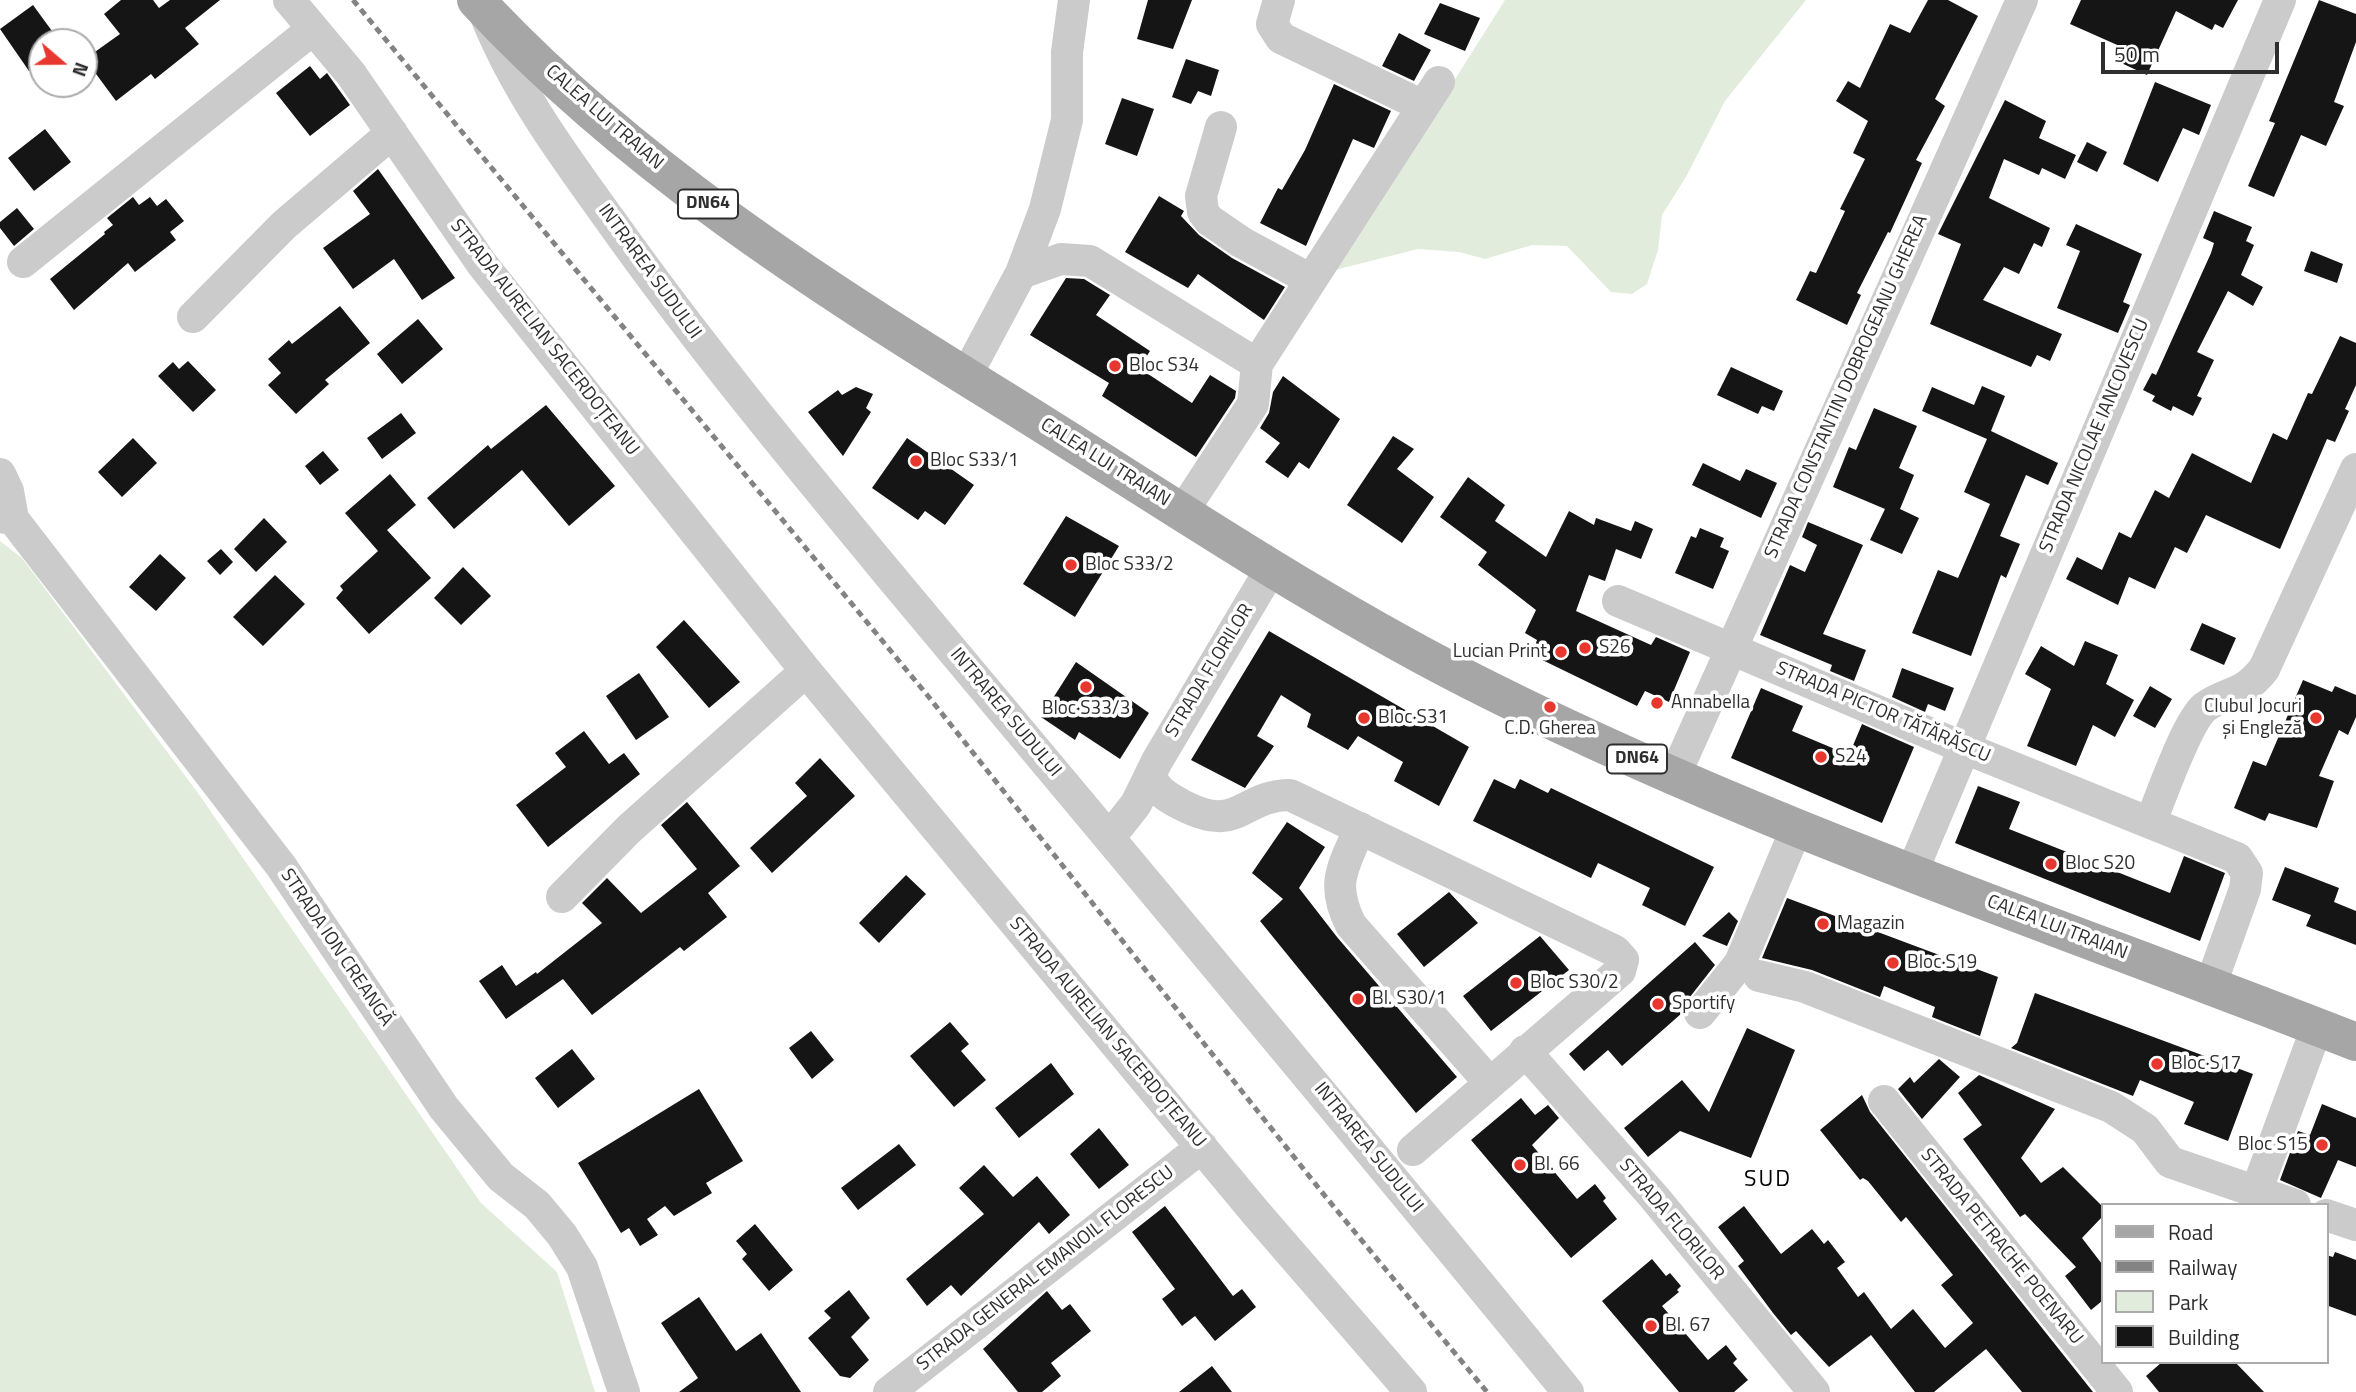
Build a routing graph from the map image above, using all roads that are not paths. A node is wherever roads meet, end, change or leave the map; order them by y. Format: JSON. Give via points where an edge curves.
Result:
{"nodes":[{"id":1,"x":289,"y":0,"type":"edge"},
{"id":2,"x":1074,"y":0,"type":"edge"},
{"id":3,"x":1279,"y":0,"type":"edge"},
{"id":4,"x":2022,"y":0,"type":"edge"},
{"id":5,"x":2280,"y":0,"type":"edge"},
{"id":6,"x":479,"y":3,"type":"edge"},
{"id":7,"x":313,"y":29,"type":"junction"},
{"id":8,"x":1221,"y":127,"type":"dead end"},
{"id":9,"x":392,"y":133,"type":"junction"},
{"id":10,"x":23,"y":262,"type":"dead end"},
{"id":11,"x":1021,"y":273,"type":"junction"},
{"id":12,"x":1311,"y":280,"type":"junction"},
{"id":13,"x":193,"y":317,"type":"dead end"},
{"id":14,"x":1257,"y":363,"type":"junction"},
{"id":15,"x":966,"y":376,"type":"junction"},
{"id":16,"x":2356,"y":469,"type":"edge"},
{"id":17,"x":0,"y":474,"type":"edge"},
{"id":18,"x":1183,"y":511,"type":"junction"},
{"id":19,"x":6,"y":518,"type":"edge"},
{"id":20,"x":1272,"y":567,"type":"junction"},
{"id":21,"x":1618,"y":601,"type":"dead end"},
{"id":22,"x":1730,"y":648,"type":"junction"},
{"id":23,"x":806,"y":671,"type":"junction"},
{"id":24,"x":1962,"y":747,"type":"junction"},
{"id":25,"x":1675,"y":775,"type":"junction"},
{"id":26,"x":1151,"y":777,"type":"junction"},
{"id":27,"x":2151,"y":821,"type":"junction"},
{"id":28,"x":1797,"y":827,"type":"junction"},
{"id":29,"x":1360,"y":828,"type":"junction"},
{"id":30,"x":1110,"y":837,"type":"junction"},
{"id":31,"x":1912,"y":872,"type":"junction"},
{"id":32,"x":562,"y":897,"type":"dead end"},
{"id":33,"x":1759,"y":976,"type":"dead end"},
{"id":34,"x":2210,"y":987,"type":"junction"},
{"id":35,"x":1700,"y":1013,"type":"dead end"},
{"id":36,"x":2318,"y":1027,"type":"junction"},
{"id":37,"x":2356,"y":1042,"type":"edge"},
{"id":38,"x":1525,"y":1051,"type":"junction"},
{"id":39,"x":1489,"y":1082,"type":"junction"},
{"id":40,"x":1884,"y":1101,"type":"dead end"},
{"id":41,"x":1202,"y":1147,"type":"junction"},
{"id":42,"x":1413,"y":1150,"type":"dead end"},
{"id":43,"x":2256,"y":1192,"type":"junction"},
{"id":44,"x":2289,"y":1203,"type":"edge"},
{"id":45,"x":2328,"y":1216,"type":"edge"},
{"id":46,"x":2356,"y":1225,"type":"edge"},
{"id":47,"x":1806,"y":1382,"type":"edge"},
{"id":48,"x":624,"y":1392,"type":"edge"},
{"id":49,"x":889,"y":1392,"type":"edge"},
{"id":50,"x":1411,"y":1392,"type":"edge"},
{"id":51,"x":1568,"y":1392,"type":"edge"},
{"id":52,"x":2117,"y":1392,"type":"edge"}],
"edges":[{"from":1,"to":7,"type":"street","name":"STRADA AURELIAN SACERDOȚEANU"},
{"from":2,"to":11,"type":"street","via":[[1067,120],[1045,209]]},
{"from":3,"to":12,"type":"street","via":[[1272,24],[1281,38],[1431,94]]},
{"from":4,"to":22,"type":"street","name":"STRADA CONSTANTIN DOBROGEANU GHEREA"},
{"from":5,"to":24,"type":"street","name":"STRADA NICOLAE IANCOVESCU"},
{"from":6,"to":15,"type":"main road","name":"CALEA LUI TRAIAN","number":"DN64","via":[[579,100],[654,163],[784,257]]},
{"from":6,"to":30,"type":"street","name":"INTRAREA SUDULUI","via":[[545,130],[640,264],[745,400]]},
{"from":7,"to":9,"type":"street","name":"STRADA AURELIAN SACERDOȚEANU"},
{"from":7,"to":10,"type":"street"},
{"from":8,"to":12,"type":"street","via":[[1201,196],[1203,212],[1241,242]]},
{"from":9,"to":13,"type":"street","via":[[284,225]]},
{"from":9,"to":23,"type":"street","name":"STRADA AURELIAN SACERDOȚEANU","via":[[482,264]]},
{"from":11,"to":14,"type":"street","via":[[1060,259],[1090,261]]},
{"from":11,"to":15,"type":"street"},
{"from":12,"to":14,"type":"street"},
{"from":14,"to":18,"type":"street","via":[[1253,404]]},
{"from":15,"to":18,"type":"main road","name":"CALEA LUI TRAIAN","number":"DN64"},
{"from":16,"to":27,"type":"street","via":[[2264,668],[2254,682],[2203,709],[2192,724]]},
{"from":17,"to":19,"type":"street","name":"STRADA ION CREANGĂ","via":[[8,491]]},
{"from":18,"to":20,"type":"main road","name":"CALEA LUI TRAIAN","number":"DN64"},
{"from":19,"to":48,"type":"street","name":"STRADA ION CREANGĂ","via":[[281,866],[444,1108],[494,1169],[537,1205],[562,1235],[582,1267]]},
{"from":20,"to":25,"type":"main road","name":"CALEA LUI TRAIAN","number":"DN64","via":[[1448,670]]},
{"from":20,"to":26,"type":"street","name":"STRADA FLORILOR"},
{"from":21,"to":22,"type":"street","name":"STRADA PICTOR TĂTĂRĂSCU"},
{"from":22,"to":24,"type":"street","name":"STRADA PICTOR TĂTĂRĂSCU"},
{"from":22,"to":25,"type":"street","name":"STRADA CONSTANTIN DOBROGEANU GHEREA"},
{"from":23,"to":32,"type":"street","via":[[629,828]]},
{"from":23,"to":41,"type":"street","name":"STRADA AURELIAN SACERDOȚEANU"},
{"from":24,"to":27,"type":"street","name":"STRADA PICTOR TĂTĂRĂSCU"},
{"from":24,"to":31,"type":"street","name":"STRADA NICOLAE IANCOVESCU"},
{"from":25,"to":28,"type":"main road","name":"CALEA LUI TRAIAN","number":"DN64"},
{"from":26,"to":29,"type":"street","via":[[1154,786],[1172,800],[1212,818],[1227,818],[1278,795],[1290,795]]},
{"from":26,"to":30,"type":"street","name":"STRADA FLORILOR"},
{"from":27,"to":34,"type":"street","name":"STRADA PICTOR TĂTĂRĂSCU","via":[[2236,858],[2247,873]]},
{"from":28,"to":31,"type":"main road","name":"CALEA LUI TRAIAN","number":"DN64"},
{"from":28,"to":35,"type":"street","via":[[1740,963]]},
{"from":29,"to":38,"type":"street","via":[[1615,951],[1623,960],[1620,971]]},
{"from":29,"to":39,"type":"street","via":[[1340,873],[1339,901],[1351,925]]},
{"from":30,"to":51,"type":"street","name":"INTRAREA SUDULUI"},
{"from":31,"to":34,"type":"main road","name":"CALEA LUI TRAIAN","number":"DN64"},
{"from":33,"to":43,"type":"street","via":[[1805,987],[2112,1107],[2145,1129],[2170,1162]]},
{"from":34,"to":36,"type":"main road","name":"CALEA LUI TRAIAN","number":"DN64"},
{"from":36,"to":37,"type":"main road","name":"CALEA LUI TRAIAN","number":"DN64"},
{"from":36,"to":43,"type":"street"},
{"from":38,"to":39,"type":"street"},
{"from":38,"to":47,"type":"street","name":"STRADA FLORILOR"},
{"from":39,"to":42,"type":"street"},
{"from":40,"to":52,"type":"street","name":"STRADA PETRACHE POENARU"},
{"from":41,"to":49,"type":"street","name":"STRADA GENERAL EMANOIL FLORESCU"},
{"from":41,"to":50,"type":"street","name":"STRADA AURELIAN SACERDOȚEANU"},
{"from":43,"to":44,"type":"street"},
{"from":45,"to":46,"type":"street"}]}
